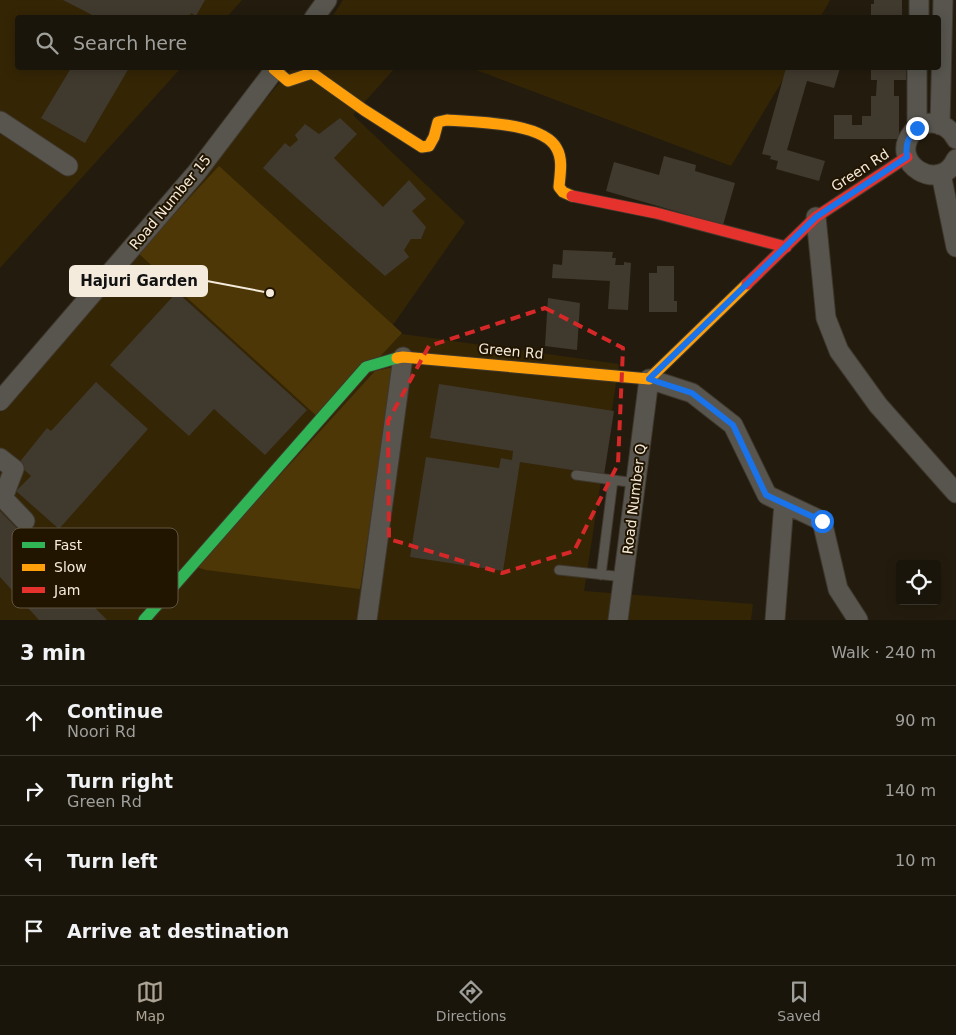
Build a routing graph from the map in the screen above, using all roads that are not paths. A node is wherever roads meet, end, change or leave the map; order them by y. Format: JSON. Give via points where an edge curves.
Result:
{"nodes":[{"id":1,"x":327,"y":0,"type":"edge"},
{"id":2,"x":919,"y":0,"type":"edge"},
{"id":3,"x":943,"y":0,"type":"edge"},
{"id":4,"x":316,"y":15,"type":"edge"},
{"id":5,"x":919,"y":15,"type":"edge"},
{"id":6,"x":274,"y":70,"type":"edge"},
{"id":7,"x":277,"y":70,"type":"edge"},
{"id":8,"x":918,"y":70,"type":"edge"},
{"id":9,"x":0,"y":121,"type":"edge"},
{"id":10,"x":940,"y":125,"type":"junction"},
{"id":11,"x":917,"y":128,"type":"junction"},
{"id":12,"x":956,"y":139,"type":"edge"},
{"id":13,"x":907,"y":157,"type":"junction"},
{"id":14,"x":956,"y":159,"type":"edge"},
{"id":15,"x":68,"y":166,"type":"dead end"},
{"id":16,"x":941,"y":174,"type":"junction"},
{"id":17,"x":816,"y":217,"type":"junction"},
{"id":18,"x":786,"y":246,"type":"junction"},
{"id":19,"x":956,"y":247,"type":"edge"},
{"id":20,"x":403,"y":357,"type":"junction"},
{"id":21,"x":649,"y":379,"type":"junction"},
{"id":22,"x":0,"y":401,"type":"edge"},
{"id":23,"x":0,"y":458,"type":"edge"},
{"id":24,"x":576,"y":475,"type":"dead end"},
{"id":25,"x":613,"y":480,"type":"junction"},
{"id":26,"x":636,"y":483,"type":"junction"},
{"id":27,"x":956,"y":493,"type":"edge"},
{"id":28,"x":784,"y":503,"type":"junction"},
{"id":29,"x":25,"y":521,"type":"dead end"},
{"id":30,"x":559,"y":570,"type":"dead end"},
{"id":31,"x":601,"y":575,"type":"junction"},
{"id":32,"x":624,"y":577,"type":"junction"},
{"id":33,"x":178,"y":581,"type":"edge"},
{"id":34,"x":155,"y":608,"type":"edge"},
{"id":35,"x":144,"y":620,"type":"edge"},
{"id":36,"x":367,"y":620,"type":"edge"},
{"id":37,"x":618,"y":620,"type":"edge"},
{"id":38,"x":775,"y":620,"type":"edge"},
{"id":39,"x":858,"y":620,"type":"edge"}],
"edges":[{"from":1,"to":4,"type":"street"},
{"from":2,"to":5,"type":"street"},
{"from":3,"to":10,"type":"street"},
{"from":6,"to":22,"type":"street","name":"Road Number 15","via":[[197,172]]},
{"from":7,"to":18,"type":"street","via":[[288,81],[312,73],[422,147],[429,146],[438,122],[447,120],[520,126],[551,140],[556,146],[561,158],[559,187],[562,192]]},
{"from":8,"to":11,"type":"street"},
{"from":9,"to":15,"type":"street"},
{"from":10,"to":11,"type":"street","via":[[933,123]]},
{"from":10,"to":12,"type":"street","via":[[950,129]]},
{"from":11,"to":13,"type":"street","via":[[907,141]]},
{"from":13,"to":16,"type":"street","via":[[911,165],[925,174]]},
{"from":13,"to":17,"type":"street","name":"Green Rd"},
{"from":14,"to":16,"type":"street"},
{"from":16,"to":19,"type":"street"},
{"from":17,"to":18,"type":"street","name":"Green Rd"},
{"from":17,"to":27,"type":"street","via":[[826,318],[839,351],[878,405]]},
{"from":18,"to":21,"type":"street","name":"Green Rd"},
{"from":20,"to":21,"type":"street","name":"Green Rd"},
{"from":20,"to":33,"type":"street","name":"Green Rd","via":[[366,367]]},
{"from":20,"to":36,"type":"street"},
{"from":21,"to":26,"type":"street","name":"Road Number Q"},
{"from":21,"to":28,"type":"street","via":[[692,393],[733,425],[766,495]]},
{"from":23,"to":29,"type":"street","via":[[14,469],[3,498]]},
{"from":24,"to":25,"type":"lane"},
{"from":25,"to":26,"type":"lane"},
{"from":25,"to":31,"type":"lane"},
{"from":26,"to":32,"type":"street","name":"Road Number Q"},
{"from":28,"to":38,"type":"street"},
{"from":28,"to":39,"type":"street","via":[[822,521],[838,589]]},
{"from":30,"to":31,"type":"lane"},
{"from":31,"to":32,"type":"lane"},
{"from":32,"to":37,"type":"street","name":"Road Number Q"},
{"from":34,"to":35,"type":"street","name":"Green Rd"}]}
